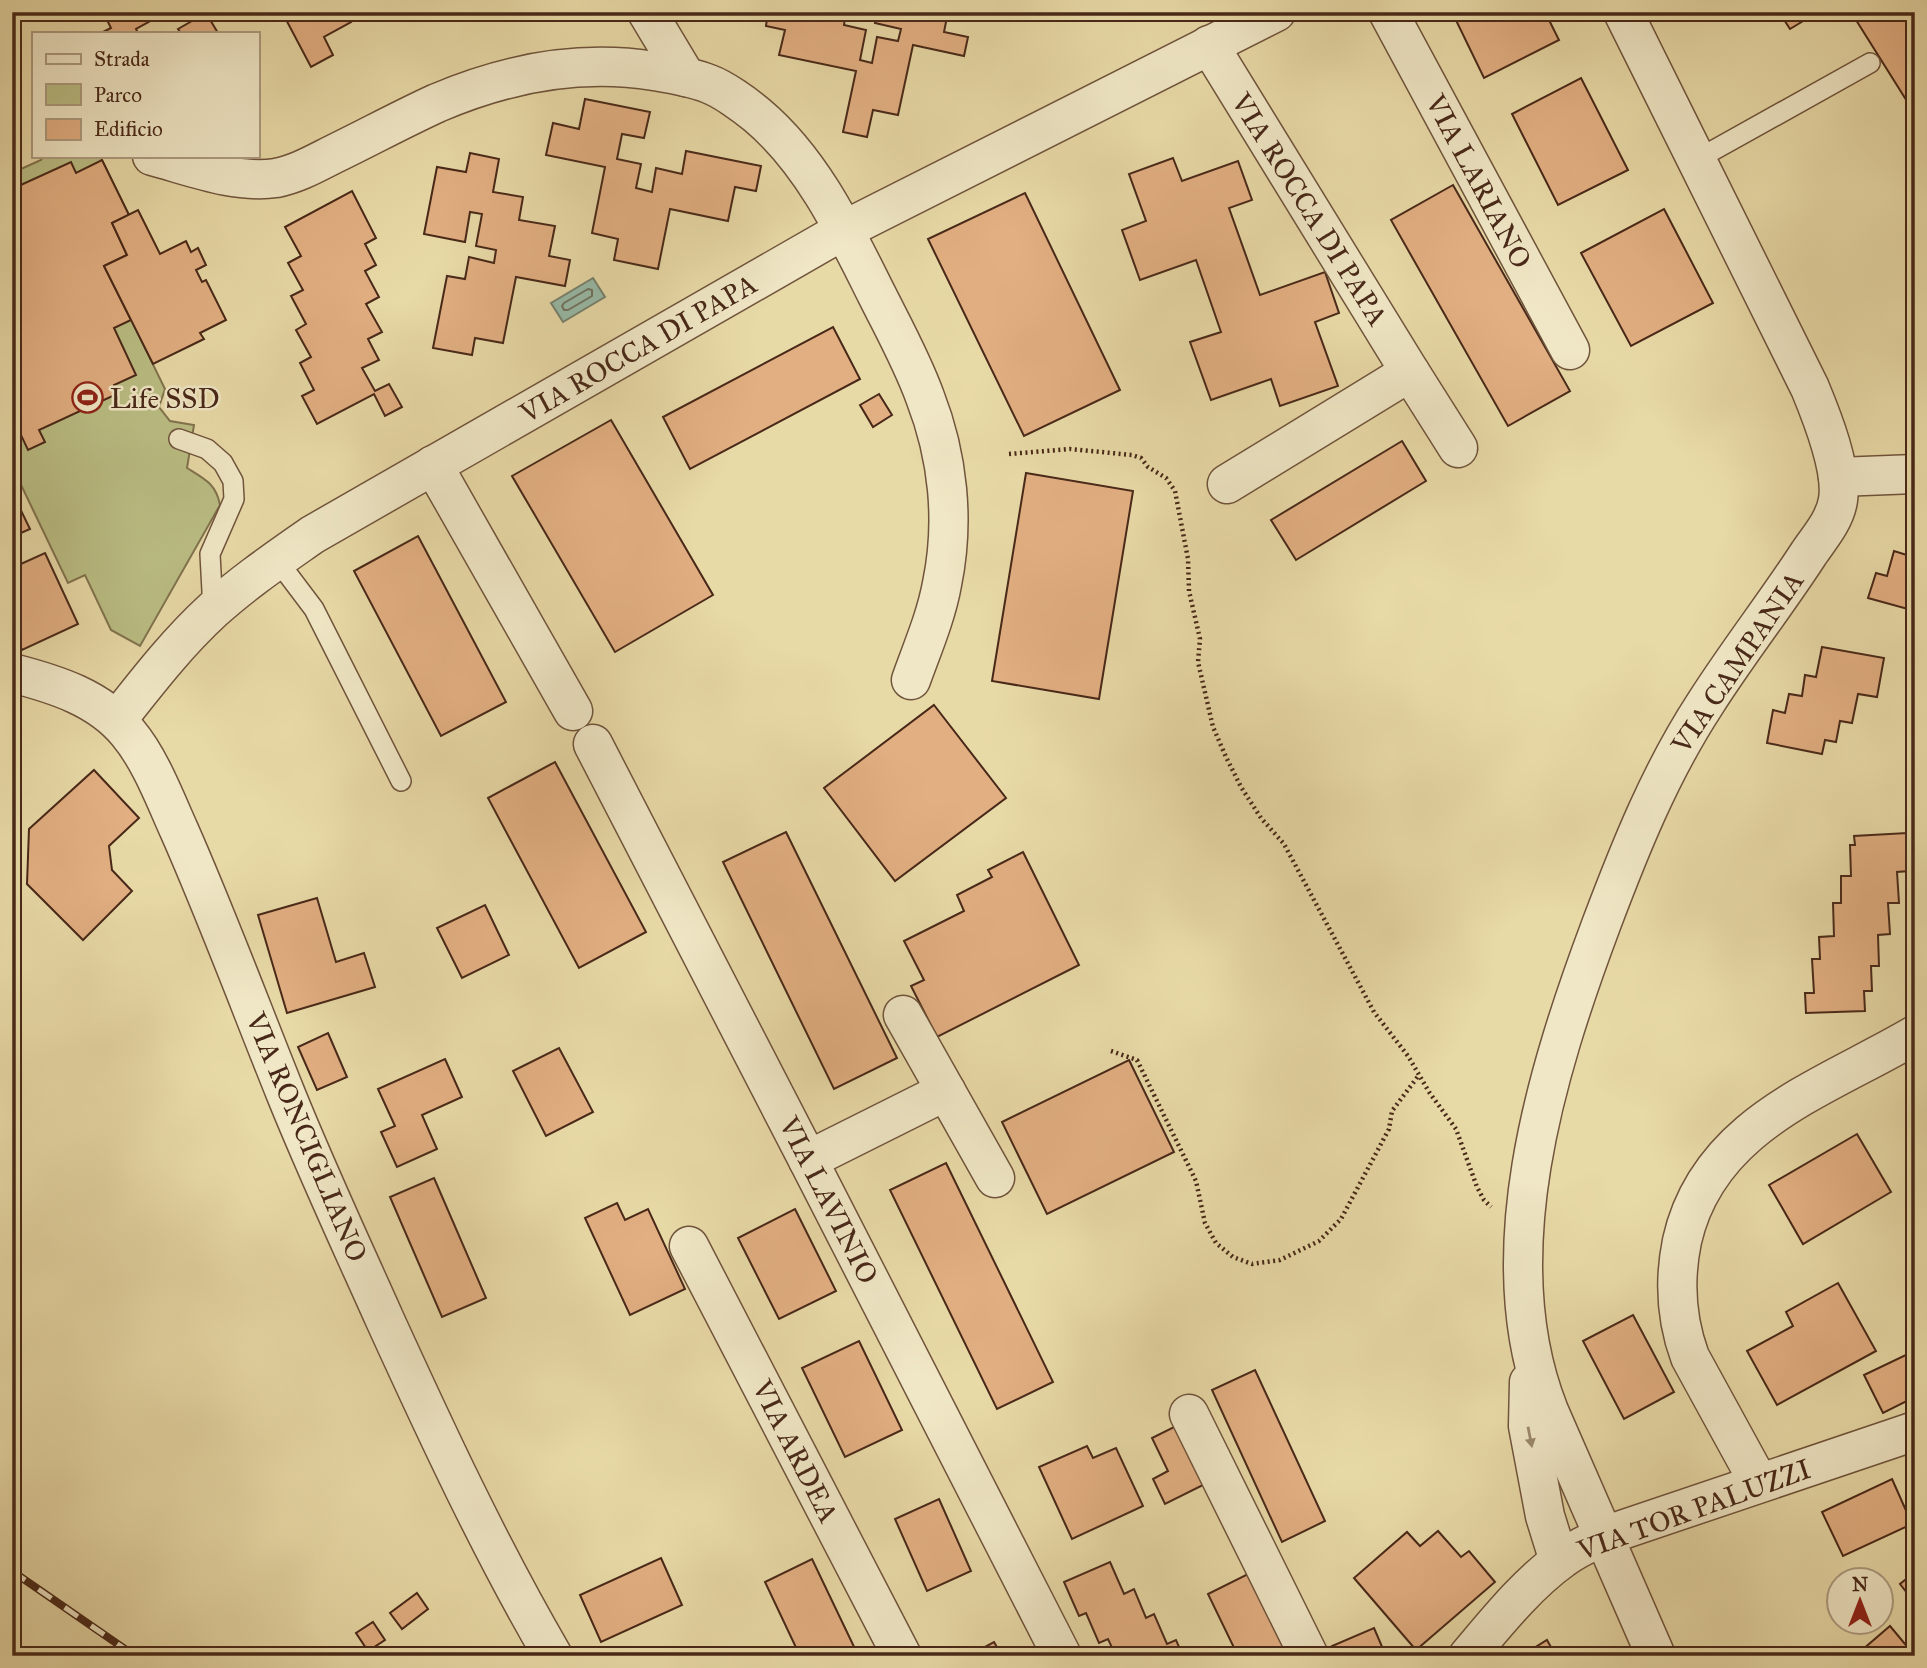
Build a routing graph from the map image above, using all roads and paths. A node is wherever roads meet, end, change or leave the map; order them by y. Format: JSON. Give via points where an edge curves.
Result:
{"nodes":[{"id":1,"x":647,"y":12,"type":"edge"},
{"id":2,"x":1276,"y":12,"type":"edge"},
{"id":3,"x":1388,"y":12,"type":"edge"},
{"id":4,"x":1623,"y":12,"type":"edge"},
{"id":5,"x":1209,"y":46,"type":"junction"},
{"id":6,"x":1870,"y":63,"type":"dead end"},
{"id":7,"x":686,"y":77,"type":"junction"},
{"id":8,"x":160,"y":158,"type":"edge"},
{"id":9,"x":1696,"y":160,"type":"junction"},
{"id":10,"x":844,"y":230,"type":"junction"},
{"id":11,"x":1570,"y":351,"type":"dead end"},
{"id":12,"x":1410,"y":372,"type":"junction"},
{"id":13,"x":179,"y":439,"type":"dead end"},
{"id":14,"x":1458,"y":447,"type":"dead end"},
{"id":15,"x":1009,"y":454,"type":"dead end"},
{"id":16,"x":433,"y":465,"type":"junction"},
{"id":17,"x":1915,"y":474,"type":"edge"},
{"id":18,"x":1838,"y":477,"type":"junction"},
{"id":19,"x":1227,"y":484,"type":"dead end"},
{"id":20,"x":277,"y":560,"type":"junction"},
{"id":21,"x":213,"y":610,"type":"junction"},
{"id":22,"x":12,"y":673,"type":"edge"},
{"id":23,"x":911,"y":680,"type":"dead end"},
{"id":24,"x":573,"y":711,"type":"dead end"},
{"id":25,"x":117,"y":720,"type":"junction"},
{"id":26,"x":593,"y":744,"type":"dead end"},
{"id":27,"x":401,"y":781,"type":"dead end"},
{"id":28,"x":903,"y":1015,"type":"dead end"},
{"id":29,"x":1915,"y":1035,"type":"edge"},
{"id":30,"x":1111,"y":1051,"type":"dead end"},
{"id":31,"x":1419,"y":1075,"type":"junction"},
{"id":32,"x":946,"y":1091,"type":"junction"},
{"id":33,"x":808,"y":1160,"type":"junction"},
{"id":34,"x":995,"y":1178,"type":"dead end"},
{"id":35,"x":1525,"y":1236,"type":"junction"},
{"id":36,"x":689,"y":1247,"type":"dead end"},
{"id":37,"x":1529,"y":1345,"type":"junction"},
{"id":38,"x":1189,"y":1414,"type":"dead end"},
{"id":39,"x":1915,"y":1431,"type":"edge"},
{"id":40,"x":1759,"y":1483,"type":"junction"},
{"id":41,"x":1604,"y":1536,"type":"junction"},
{"id":42,"x":1559,"y":1561,"type":"junction"},
{"id":43,"x":553,"y":1656,"type":"edge"},
{"id":44,"x":902,"y":1656,"type":"edge"},
{"id":45,"x":1062,"y":1656,"type":"edge"},
{"id":46,"x":1309,"y":1656,"type":"edge"},
{"id":47,"x":1468,"y":1656,"type":"edge"},
{"id":48,"x":1656,"y":1656,"type":"edge"}],
"edges":[{"from":1,"to":7,"type":"street"},
{"from":2,"to":5,"type":"street","name":"VIA ROCCA DI PAPA"},
{"from":3,"to":11,"type":"street","name":"VIA LARIANO"},
{"from":4,"to":9,"type":"street","name":"VIA CAMPANIA"},
{"from":5,"to":10,"type":"street","name":"VIA ROCCA DI PAPA"},
{"from":5,"to":12,"type":"street","name":"VIA ROCCA DI PAPA"},
{"from":6,"to":9,"type":"lane"},
{"from":7,"to":8,"type":"street","via":[[607,66],[514,76],[435,104],[303,169],[275,178],[228,175]]},
{"from":7,"to":10,"type":"street","via":[[713,85],[757,115],[806,170]]},
{"from":9,"to":18,"type":"street","name":"VIA CAMPANIA","via":[[1810,388]]},
{"from":10,"to":16,"type":"street","name":"VIA ROCCA DI PAPA"},
{"from":10,"to":23,"type":"street","via":[[925,397],[943,458],[947,554],[942,587]]},
{"from":12,"to":14,"type":"street","name":"VIA ROCCA DI PAPA"},
{"from":12,"to":19,"type":"street"},
{"from":13,"to":21,"type":"lane","via":[[207,449],[223,463],[233,481],[234,499],[210,554]]},
{"from":15,"to":31,"type":"path","via":[[1070,449],[1132,455],[1166,478],[1175,491],[1200,639],[1198,662],[1213,727],[1241,787],[1284,844],[1374,1013]]},
{"from":16,"to":20,"type":"street","name":"VIA ROCCA DI PAPA"},
{"from":16,"to":24,"type":"street"},
{"from":17,"to":18,"type":"street"},
{"from":18,"to":35,"type":"street","name":"VIA CAMPANIA","via":[[1833,517],[1708,699],[1668,766],[1639,828],[1584,970],[1544,1103]]},
{"from":20,"to":21,"type":"street","name":"VIA ROCCA DI PAPA"},
{"from":20,"to":27,"type":"lane","via":[[314,609]]},
{"from":21,"to":25,"type":"street","name":"VIA ROCCA DI PAPA"},
{"from":22,"to":25,"type":"street","name":"VIA RONCIGLIANO","via":[[83,697]]},
{"from":25,"to":43,"type":"street","name":"VIA RONCIGLIANO","via":[[141,751],[180,833],[286,1095],[430,1420]]},
{"from":26,"to":33,"type":"street","name":"VIA LAVINIO"},
{"from":28,"to":32,"type":"street"},
{"from":29,"to":40,"type":"street","via":[[1751,1130],[1714,1168],[1684,1232],[1677,1291],[1685,1343]]},
{"from":30,"to":31,"type":"path","via":[[1138,1060],[1195,1181],[1205,1223],[1216,1243],[1233,1257],[1252,1264],[1280,1260],[1319,1241],[1340,1219],[1389,1129],[1392,1111]]},
{"from":31,"to":35,"type":"path","via":[[1456,1129],[1484,1200]]},
{"from":32,"to":33,"type":"street"},
{"from":32,"to":34,"type":"street"},
{"from":33,"to":45,"type":"street","name":"VIA LAVINIO"},
{"from":35,"to":37,"type":"street","name":"VIA CAMPANIA"},
{"from":36,"to":44,"type":"street","name":"VIA ARDEA"},
{"from":37,"to":41,"type":"street","name":"VIA CAMPANIA","via":[[1541,1390]]},
{"from":37,"to":42,"type":"street","name":"VIA CAMPANIA","one_way":true,"via":[[1528,1426],[1545,1516]]},
{"from":38,"to":46,"type":"street"},
{"from":39,"to":40,"type":"street","name":"VIA TOR PALUZZI"},
{"from":40,"to":41,"type":"street","name":"VIA TOR PALUZZI"},
{"from":41,"to":42,"type":"street","name":"VIA TOR PALUZZI"},
{"from":41,"to":48,"type":"street","name":"VIA CAMPANIA"},
{"from":42,"to":47,"type":"street","name":"VIA TOR PALUZZI"}]}
